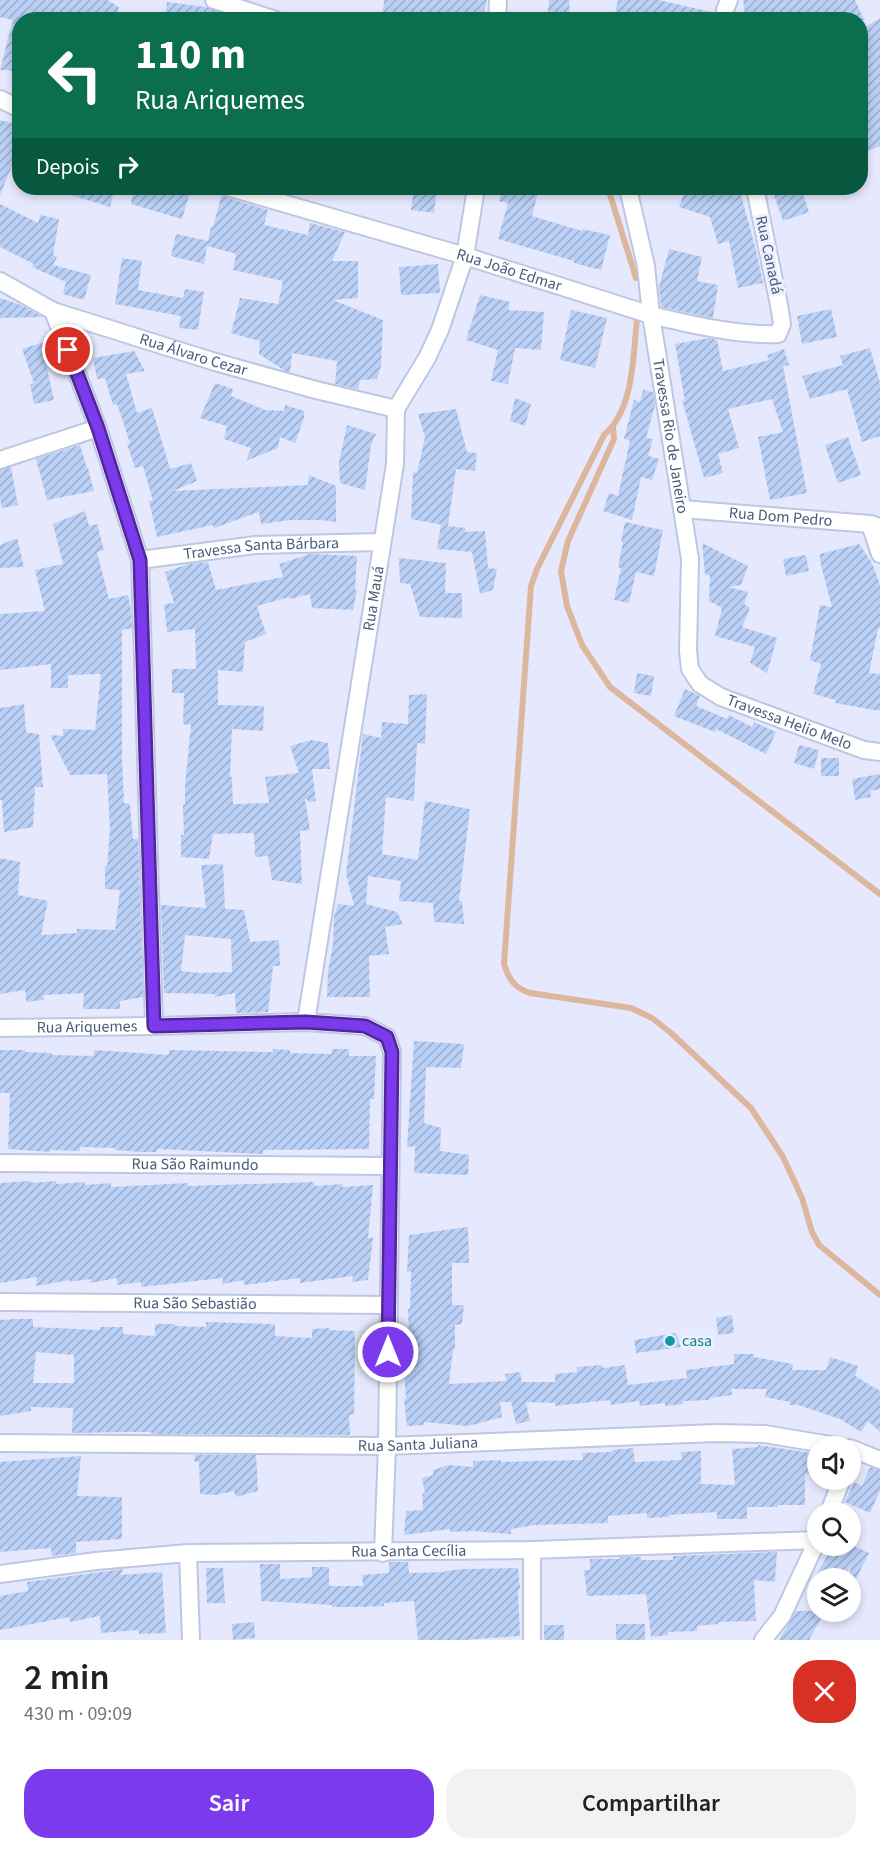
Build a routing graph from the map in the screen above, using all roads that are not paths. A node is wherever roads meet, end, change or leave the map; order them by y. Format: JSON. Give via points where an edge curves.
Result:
{"nodes":[{"id":1,"x":214,"y":0,"type":"edge"},
{"id":2,"x":251,"y":12,"type":"edge"},
{"id":3,"x":255,"y":195,"type":"edge"},
{"id":4,"x":475,"y":195,"type":"edge"},
{"id":5,"x":630,"y":195,"type":"edge"},
{"id":6,"x":756,"y":195,"type":"edge"},
{"id":7,"x":465,"y":256,"type":"junction"},
{"id":8,"x":0,"y":281,"type":"edge"},
{"id":9,"x":53,"y":311,"type":"junction"},
{"id":10,"x":651,"y":315,"type":"junction"},
{"id":11,"x":782,"y":324,"type":"joint"},
{"id":12,"x":396,"y":409,"type":"junction"},
{"id":13,"x":98,"y":428,"type":"junction"},
{"id":14,"x":0,"y":460,"type":"edge"},
{"id":15,"x":682,"y":509,"type":"junction"},
{"id":16,"x":875,"y":525,"type":"edge"},
{"id":17,"x":381,"y":542,"type":"junction"},
{"id":18,"x":880,"y":554,"type":"edge"},
{"id":19,"x":140,"y":560,"type":"junction"},
{"id":20,"x":700,"y":684,"type":"joint"},
{"id":21,"x":880,"y":752,"type":"edge"},
{"id":22,"x":306,"y":1022,"type":"junction"},
{"id":23,"x":154,"y":1026,"type":"junction"},
{"id":24,"x":0,"y":1028,"type":"edge"},
{"id":25,"x":0,"y":1163,"type":"edge"},
{"id":26,"x":389,"y":1166,"type":"junction"},
{"id":27,"x":0,"y":1302,"type":"edge"},
{"id":28,"x":389,"y":1305,"type":"junction"},
{"id":29,"x":807,"y":1441,"type":"edge"},
{"id":30,"x":0,"y":1443,"type":"edge"},
{"id":31,"x":387,"y":1446,"type":"junction"},
{"id":32,"x":861,"y":1455,"type":"edge"},
{"id":33,"x":880,"y":1460,"type":"edge"},
{"id":34,"x":807,"y":1539,"type":"edge"},
{"id":35,"x":532,"y":1550,"type":"junction"},
{"id":36,"x":188,"y":1553,"type":"junction"},
{"id":37,"x":382,"y":1553,"type":"junction"},
{"id":38,"x":809,"y":1556,"type":"edge"},
{"id":39,"x":0,"y":1574,"type":"edge"},
{"id":40,"x":191,"y":1640,"type":"edge"},
{"id":41,"x":532,"y":1640,"type":"edge"},
{"id":42,"x":763,"y":1640,"type":"edge"}],
"edges":[{"from":1,"to":2,"type":"street"},
{"from":3,"to":7,"type":"street","name":"Rua João Edmar"},
{"from":4,"to":7,"type":"street","name":"Rua Mauá"},
{"from":5,"to":10,"type":"street","name":"Travessa Rio de Janeiro","via":[[646,266]]},
{"from":6,"to":11,"type":"street","name":"Rua Canadá"},
{"from":7,"to":10,"type":"street","name":"Rua João Edmar"},
{"from":7,"to":12,"type":"street","name":"Rua Mauá","via":[[440,330]]},
{"from":8,"to":9,"type":"street","name":"Rua Álvaro Cezar"},
{"from":9,"to":12,"type":"street","name":"Rua Álvaro Cezar","via":[[224,364]]},
{"from":9,"to":13,"type":"street"},
{"from":10,"to":11,"type":"street","name":"Rua João Edmar","via":[[753,334],[778,334]]},
{"from":10,"to":15,"type":"street","name":"Travessa Rio de Janeiro"},
{"from":12,"to":17,"type":"street","name":"Rua Mauá","via":[[394,464]]},
{"from":13,"to":14,"type":"street"},
{"from":13,"to":19,"type":"street"},
{"from":15,"to":16,"type":"street","name":"Rua Dom Pedro"},
{"from":15,"to":20,"type":"street","name":"Travessa Rio de Janeiro","via":[[690,559],[688,651],[690,669]]},
{"from":16,"to":18,"type":"street"},
{"from":17,"to":19,"type":"street","name":"Travessa Santa Bárbara","via":[[256,545]]},
{"from":17,"to":22,"type":"street","name":"Rua Mauá"},
{"from":19,"to":23,"type":"street"},
{"from":20,"to":21,"type":"street","name":"Travessa Helio Melo","via":[[732,701],[864,750]]},
{"from":22,"to":23,"type":"street","name":"Rua Ariquemes"},
{"from":22,"to":26,"type":"street","name":"Rua Ariquemes","via":[[365,1026],[387,1037],[392,1052]]},
{"from":23,"to":24,"type":"street","name":"Rua Ariquemes"},
{"from":25,"to":26,"type":"street","name":"Rua São Raimundo"},
{"from":26,"to":28,"type":"street"},
{"from":27,"to":28,"type":"street","name":"Rua São Sebastião"},
{"from":28,"to":31,"type":"street"},
{"from":29,"to":31,"type":"street","name":"Rua Santa Juliana","via":[[765,1434],[716,1433]]},
{"from":30,"to":31,"type":"street","name":"Rua Santa Juliana"},
{"from":31,"to":37,"type":"street"},
{"from":32,"to":33,"type":"street"},
{"from":34,"to":35,"type":"street","name":"Rua Santa Cecília"},
{"from":35,"to":37,"type":"street","name":"Rua Santa Cecília"},
{"from":35,"to":41,"type":"street"},
{"from":36,"to":37,"type":"street","name":"Rua Santa Cecília"},
{"from":36,"to":39,"type":"street","name":"Rua Santa Cecília"},
{"from":36,"to":40,"type":"street"},
{"from":38,"to":42,"type":"street","via":[[782,1616]]}]}
